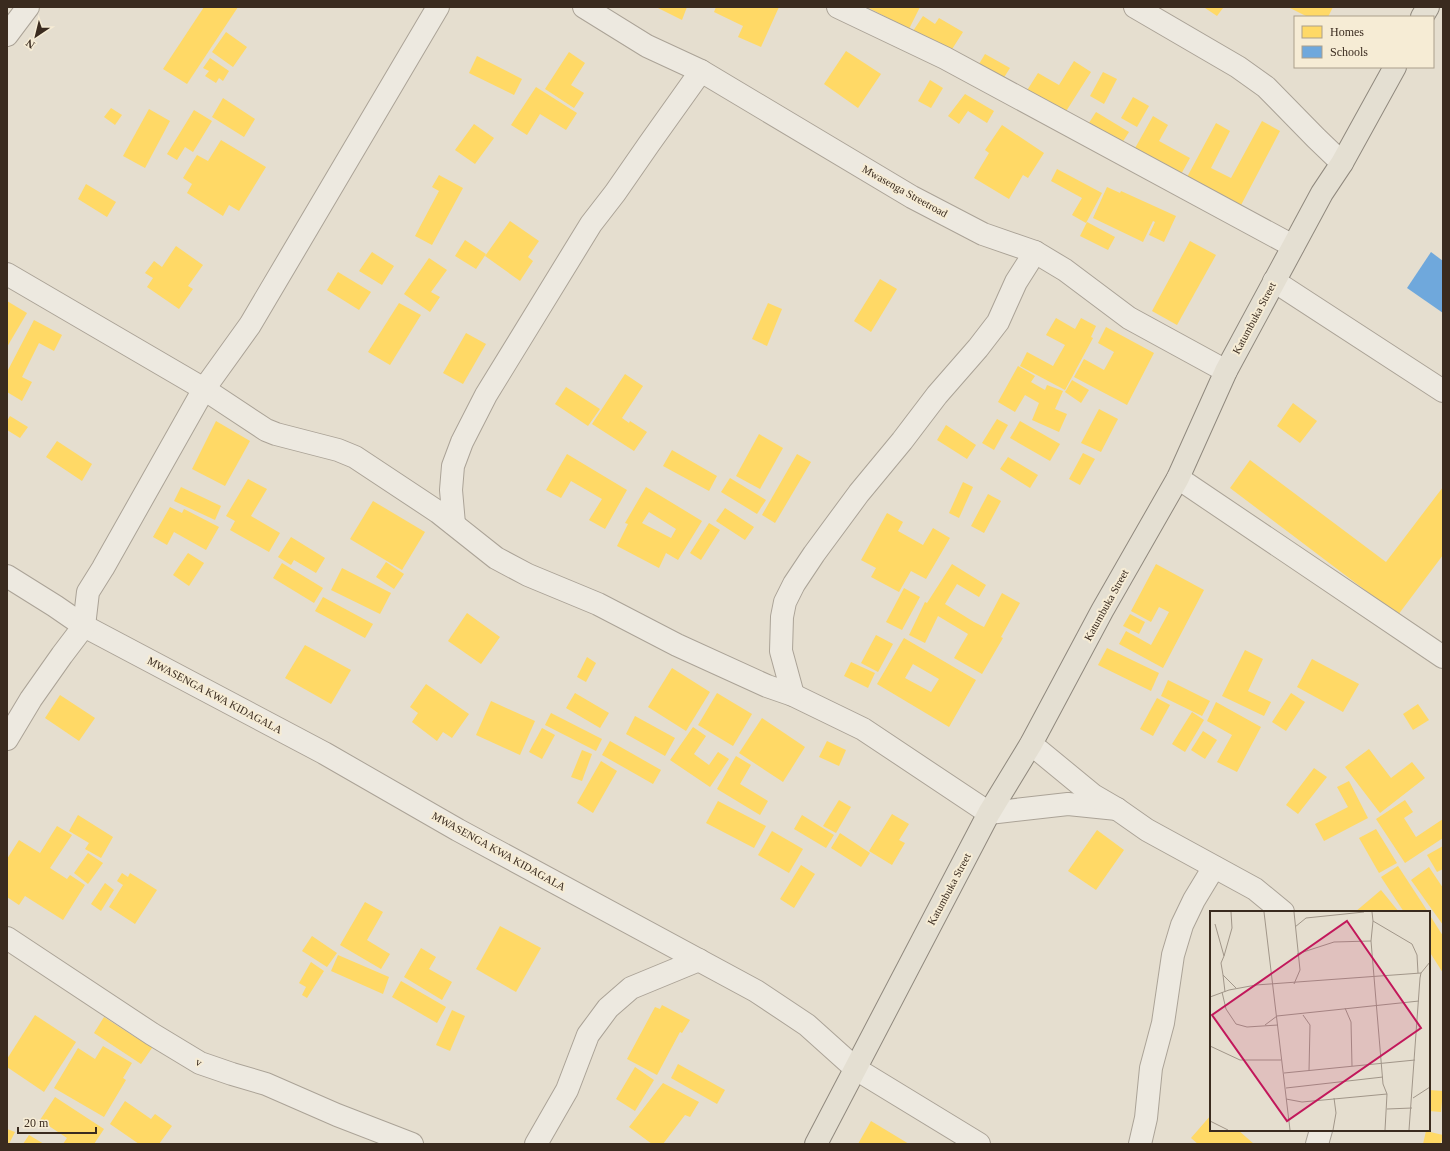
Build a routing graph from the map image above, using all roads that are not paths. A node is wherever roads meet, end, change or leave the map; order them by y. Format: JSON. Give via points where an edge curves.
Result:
{"nodes":[{"id":1,"x":28,"y":7,"type":"edge"},
{"id":2,"x":438,"y":7,"type":"edge"},
{"id":3,"x":584,"y":7,"type":"edge"},
{"id":4,"x":838,"y":7,"type":"edge"},
{"id":5,"x":1135,"y":7,"type":"edge"},
{"id":6,"x":1428,"y":7,"type":"edge"},
{"id":7,"x":1423,"y":16,"type":"edge"},
{"id":8,"x":7,"y":35,"type":"edge"},
{"id":9,"x":1394,"y":68,"type":"edge"},
{"id":10,"x":701,"y":71,"type":"junction"},
{"id":11,"x":1342,"y":163,"type":"junction"},
{"id":12,"x":1293,"y":246,"type":"junction"},
{"id":13,"x":1035,"y":252,"type":"junction"},
{"id":14,"x":7,"y":274,"type":"edge"},
{"id":15,"x":1274,"y":281,"type":"junction"},
{"id":16,"x":1226,"y":370,"type":"junction"},
{"id":17,"x":204,"y":389,"type":"junction"},
{"id":18,"x":1443,"y":392,"type":"edge"},
{"id":19,"x":1178,"y":478,"type":"junction"},
{"id":20,"x":454,"y":524,"type":"junction"},
{"id":21,"x":7,"y":576,"type":"edge"},
{"id":22,"x":84,"y":626,"type":"junction"},
{"id":23,"x":1443,"y":657,"type":"edge"},
{"id":24,"x":793,"y":694,"type":"junction"},
{"id":25,"x":7,"y":739,"type":"edge"},
{"id":26,"x":1031,"y":744,"type":"junction"},
{"id":27,"x":1117,"y":809,"type":"junction"},
{"id":28,"x":989,"y":813,"type":"junction"},
{"id":29,"x":1214,"y":867,"type":"junction"},
{"id":30,"x":1282,"y":911,"type":"edge"},
{"id":31,"x":7,"y":938,"type":"edge"},
{"id":32,"x":699,"y":960,"type":"junction"},
{"id":33,"x":856,"y":1069,"type":"junction"},
{"id":34,"x":1321,"y":1131,"type":"edge"},
{"id":35,"x":412,"y":1144,"type":"edge"},
{"id":36,"x":536,"y":1144,"type":"edge"},
{"id":37,"x":816,"y":1144,"type":"edge"},
{"id":38,"x":979,"y":1144,"type":"edge"},
{"id":39,"x":1140,"y":1144,"type":"edge"},
{"id":40,"x":1317,"y":1144,"type":"edge"}],
"edges":[{"from":1,"to":8,"type":"street"},
{"from":2,"to":17,"type":"street","via":[[250,325]]},
{"from":3,"to":10,"type":"street","name":"Mwasenga Streetroad","via":[[647,46]]},
{"from":4,"to":12,"type":"street","via":[[945,58]]},
{"from":5,"to":11,"type":"street","via":[[1238,67],[1266,87]]},
{"from":6,"to":7,"type":"main road"},
{"from":9,"to":11,"type":"main road","name":"Katumbuka Street"},
{"from":10,"to":13,"type":"street","name":"Mwasenga Streetroad","via":[[912,197],[983,234]]},
{"from":10,"to":20,"type":"street","via":[[591,224],[486,395],[453,466],[451,490]]},
{"from":11,"to":12,"type":"main road","name":"Katumbuka Street"},
{"from":12,"to":15,"type":"main road","name":"Katumbuka Street"},
{"from":13,"to":16,"type":"street","name":"Mwasenga Streetroad","via":[[1065,270],[1128,318]]},
{"from":13,"to":24,"type":"street","via":[[1016,282],[998,322],[859,492],[794,584],[785,602],[782,617],[782,651]]},
{"from":14,"to":17,"type":"street"},
{"from":15,"to":16,"type":"main road","name":"Katumbuka Street"},
{"from":15,"to":18,"type":"street"},
{"from":16,"to":19,"type":"main road","name":"Katumbuka Street"},
{"from":17,"to":20,"type":"street","via":[[266,430],[355,457]]},
{"from":17,"to":22,"type":"street","via":[[88,592]]},
{"from":19,"to":23,"type":"street"},
{"from":19,"to":26,"type":"main road","name":"Katumbuka Street","via":[[1102,611]]},
{"from":20,"to":24,"type":"street","via":[[496,558],[528,575],[598,604],[677,645],[767,686]]},
{"from":21,"to":22,"type":"street","name":"MWASENGA KWA KIDAGALA"},
{"from":22,"to":25,"type":"street","via":[[31,699]]},
{"from":22,"to":32,"type":"street","name":"MWASENGA KWA KIDAGALA","via":[[318,750],[458,830]]},
{"from":24,"to":28,"type":"street","via":[[863,729]]},
{"from":26,"to":27,"type":"street","via":[[1094,795]]},
{"from":26,"to":28,"type":"main road","name":"Katumbuka Street"},
{"from":27,"to":28,"type":"street","via":[[1068,804]]},
{"from":27,"to":29,"type":"street","via":[[1147,830]]},
{"from":28,"to":33,"type":"main road","name":"Katumbuka Street"},
{"from":29,"to":30,"type":"street","via":[[1255,889]]},
{"from":29,"to":39,"type":"street","via":[[1182,924],[1173,955],[1163,1023],[1151,1068],[1146,1118]]},
{"from":31,"to":35,"type":"street","name":"v","via":[[200,1063],[266,1084]]},
{"from":32,"to":33,"type":"street","name":"MWASENGA KWA KIDAGALA","via":[[756,991],[807,1025]]},
{"from":32,"to":36,"type":"street","via":[[631,988],[608,1008],[588,1035],[567,1090]]},
{"from":33,"to":37,"type":"main road","name":"Katumbuka Street"},
{"from":33,"to":38,"type":"street","name":"MWASENGA KWA KIDAGALA"},
{"from":34,"to":40,"type":"street"}]}
